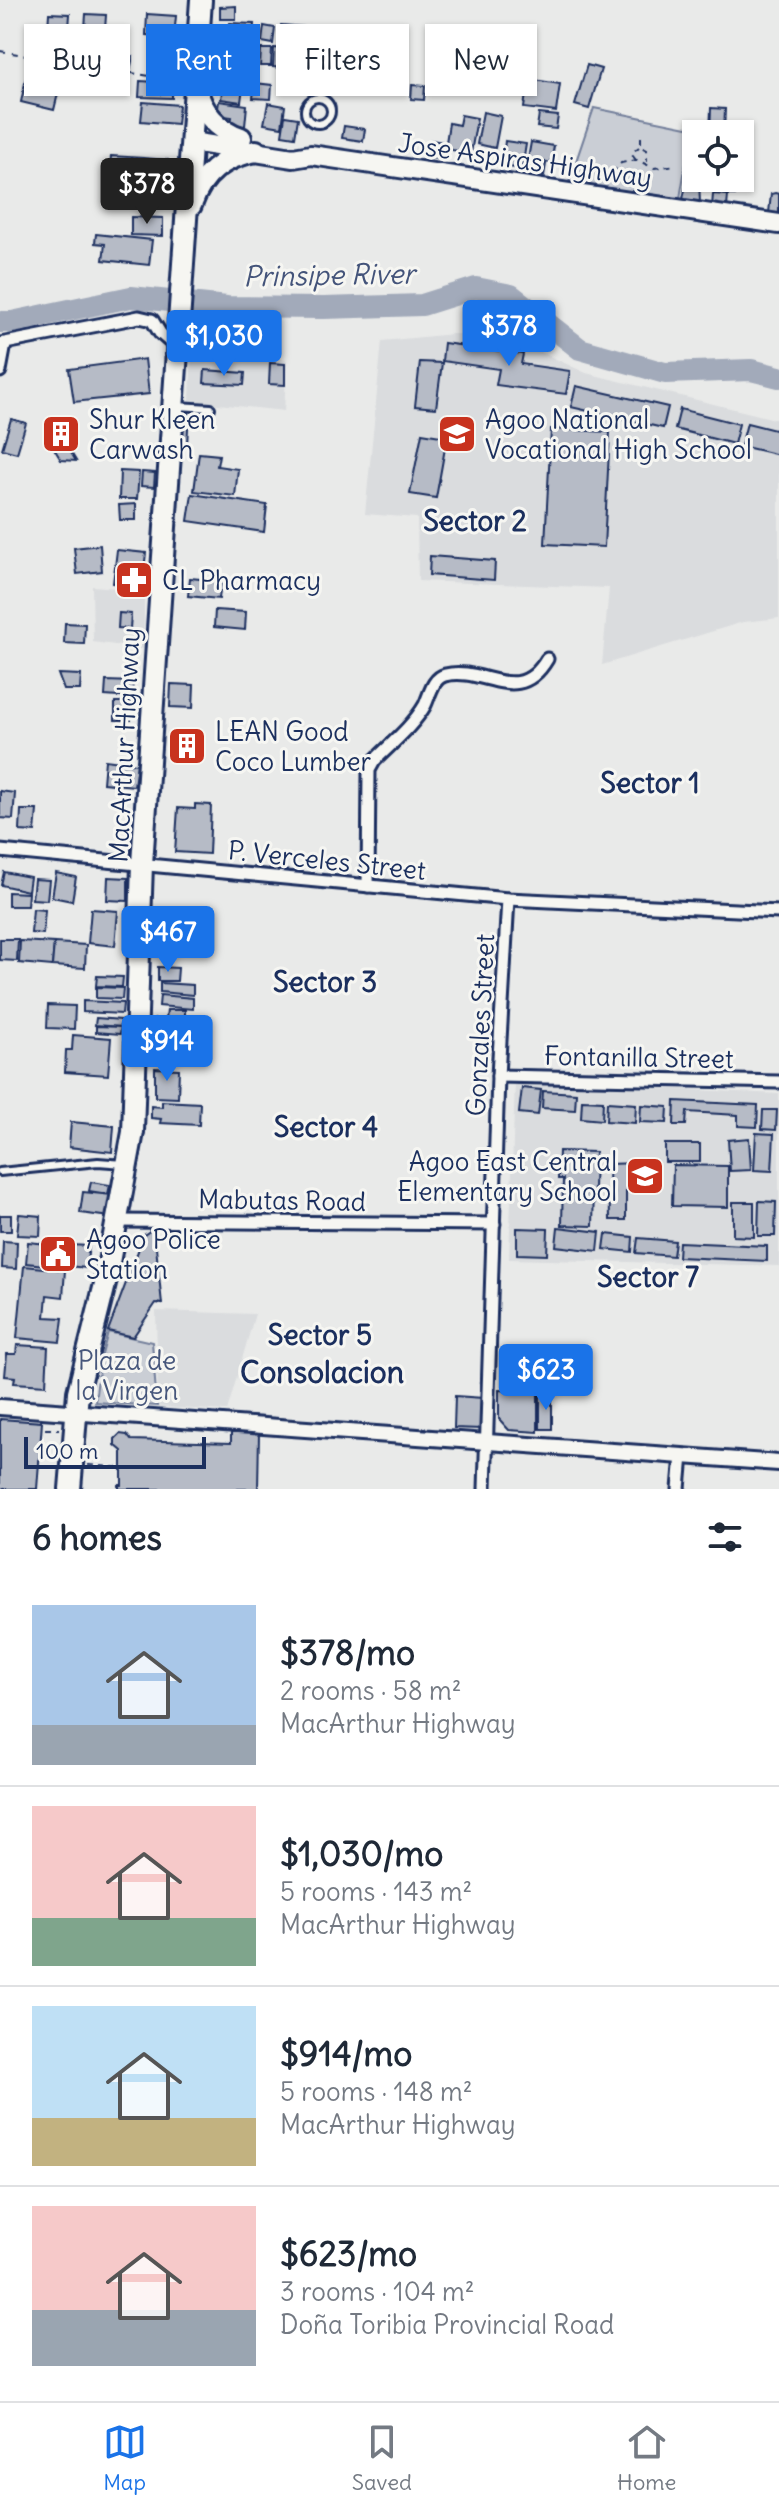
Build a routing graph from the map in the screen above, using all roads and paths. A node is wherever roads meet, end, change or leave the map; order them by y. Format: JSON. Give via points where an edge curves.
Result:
{"nodes":[{"id":1,"x":201,"y":0,"type":"edge"},
{"id":2,"x":198,"y":24,"type":"edge"},
{"id":3,"x":0,"y":51,"type":"edge"},
{"id":4,"x":146,"y":77,"type":"edge"},
{"id":5,"x":190,"y":96,"type":"edge"},
{"id":6,"x":196,"y":96,"type":"edge"},
{"id":7,"x":305,"y":107,"type":"joint"},
{"id":8,"x":191,"y":137,"type":"junction"},
{"id":9,"x":641,"y":137,"type":"dead end"},
{"id":10,"x":248,"y":145,"type":"junction"},
{"id":11,"x":641,"y":147,"type":"junction"},
{"id":12,"x":637,"y":160,"type":"junction"},
{"id":13,"x":647,"y":163,"type":"junction"},
{"id":14,"x":676,"y":165,"type":"dead end"},
{"id":15,"x":601,"y":177,"type":"dead end"},
{"id":16,"x":185,"y":220,"type":"junction"},
{"id":17,"x":779,"y":224,"type":"edge"},
{"id":18,"x":178,"y":340,"type":"junction"},
{"id":19,"x":3,"y":344,"type":"edge"},
{"id":20,"x":0,"y":371,"type":"edge"},
{"id":21,"x":173,"y":406,"type":"junction"},
{"id":22,"x":211,"y":408,"type":"dead end"},
{"id":23,"x":547,"y":659,"type":"dead end"},
{"id":24,"x":0,"y":851,"type":"edge"},
{"id":25,"x":142,"y":864,"type":"junction"},
{"id":26,"x":368,"y":886,"type":"junction"},
{"id":27,"x":508,"y":899,"type":"junction"},
{"id":28,"x":779,"y":912,"type":"edge"},
{"id":29,"x":498,"y":1076,"type":"junction"},
{"id":30,"x":779,"y":1082,"type":"edge"},
{"id":31,"x":128,"y":1164,"type":"junction"},
{"id":32,"x":0,"y":1172,"type":"edge"},
{"id":33,"x":118,"y":1221,"type":"junction"},
{"id":34,"x":494,"y":1224,"type":"junction"},
{"id":35,"x":0,"y":1407,"type":"edge"},
{"id":36,"x":76,"y":1411,"type":"junction"},
{"id":37,"x":60,"y":1425,"type":"dead end"},
{"id":38,"x":45,"y":1429,"type":"dead end"},
{"id":39,"x":485,"y":1441,"type":"junction"},
{"id":40,"x":682,"y":1455,"type":"junction"},
{"id":41,"x":779,"y":1463,"type":"edge"},
{"id":42,"x":87,"y":1465,"type":"dead end"},
{"id":43,"x":122,"y":1468,"type":"dead end"},
{"id":44,"x":70,"y":1489,"type":"edge"},
{"id":45,"x":485,"y":1489,"type":"edge"},
{"id":46,"x":679,"y":1489,"type":"edge"}],
"edges":[{"from":1,"to":2,"type":"highway","name":"MacArthur Highway"},
{"from":3,"to":4,"type":"path"},
{"from":5,"to":8,"type":"highway","name":"MacArthur Highway"},
{"from":6,"to":10,"type":"highway","via":[[212,120]]},
{"from":7,"to":7,"type":"lane","via":[[312,123],[325,122],[331,114],[324,99],[315,98]]},
{"from":8,"to":10,"type":"main road","name":"Jose Aspiras Highway"},
{"from":8,"to":16,"type":"highway","name":"MacArthur Highway"},
{"from":9,"to":11,"type":"path"},
{"from":10,"to":16,"type":"highway","via":[[219,164],[194,196]]},
{"from":10,"to":17,"type":"main road","name":"Jose Aspiras Highway","via":[[295,146],[311,155]]},
{"from":11,"to":12,"type":"path","via":[[632,155]]},
{"from":11,"to":13,"type":"path","via":[[647,150]]},
{"from":12,"to":13,"type":"path"},
{"from":12,"to":15,"type":"path","via":[[621,163]]},
{"from":13,"to":14,"type":"path","via":[[654,168]]},
{"from":16,"to":18,"type":"highway","name":"MacArthur Highway"},
{"from":18,"to":19,"type":"street","via":[[160,333],[152,320],[139,317]]},
{"from":18,"to":21,"type":"highway","name":"MacArthur Highway"},
{"from":19,"to":20,"type":"street"},
{"from":21,"to":22,"type":"lane"},
{"from":21,"to":25,"type":"highway","name":"MacArthur Highway"},
{"from":23,"to":26,"type":"street","via":[[540,671],[517,684],[458,674],[436,680],[423,708],[369,770]]},
{"from":24,"to":25,"type":"street","name":"P. Verceles Street"},
{"from":25,"to":26,"type":"street","name":"P. Verceles Street"},
{"from":25,"to":31,"type":"highway","name":"MacArthur Highway"},
{"from":26,"to":27,"type":"street","name":"P. Verceles Street"},
{"from":27,"to":28,"type":"street","name":"P. Verceles Street"},
{"from":27,"to":29,"type":"street","name":"Gonzales Street"},
{"from":29,"to":30,"type":"street","name":"Fontanilla Street"},
{"from":29,"to":34,"type":"street","name":"Gonzales Street"},
{"from":31,"to":32,"type":"lane"},
{"from":31,"to":33,"type":"highway","name":"MacArthur Highway"},
{"from":33,"to":34,"type":"street","name":"Mabutas Road"},
{"from":33,"to":36,"type":"highway","name":"MacArthur Highway"},
{"from":34,"to":39,"type":"street","name":"Gonzales Street"},
{"from":35,"to":36,"type":"street"},
{"from":36,"to":39,"type":"street"},
{"from":36,"to":44,"type":"highway","name":"MacArthur Highway"},
{"from":37,"to":38,"type":"path"},
{"from":39,"to":40,"type":"street"},
{"from":39,"to":45,"type":"street","name":"Gonzales Street"},
{"from":40,"to":41,"type":"street"},
{"from":40,"to":46,"type":"street"},
{"from":42,"to":43,"type":"path"}]}
